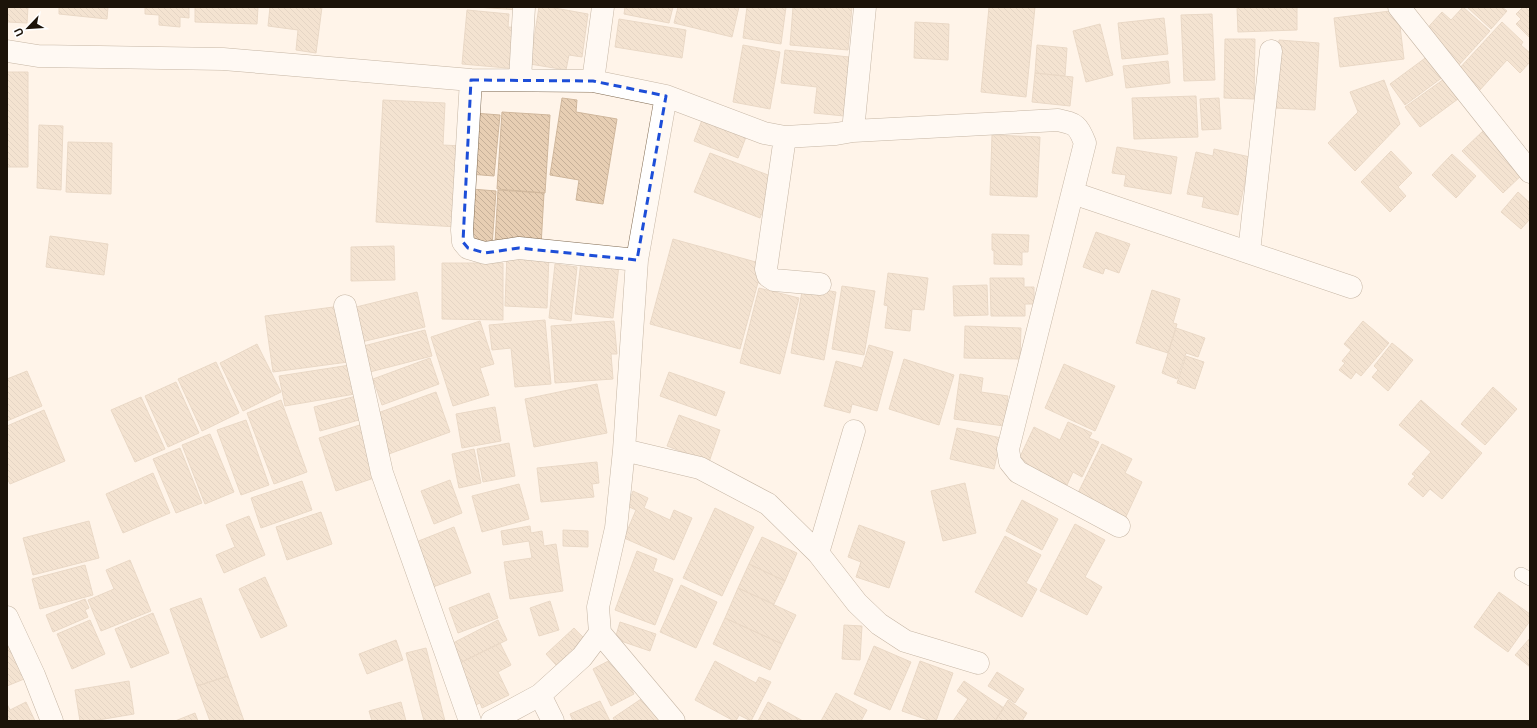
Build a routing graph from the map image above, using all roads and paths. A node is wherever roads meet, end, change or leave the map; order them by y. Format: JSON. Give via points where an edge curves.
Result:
{"nodes":[{"id":1,"x":524,"y":7,"type":"edge"},
{"id":2,"x":603,"y":7,"type":"edge"},
{"id":3,"x":864,"y":7,"type":"edge"},
{"id":4,"x":1399,"y":7,"type":"edge"},
{"id":5,"x":7,"y":51,"type":"edge"},
{"id":6,"x":1271,"y":51,"type":"dead end"},
{"id":7,"x":471,"y":80,"type":"junction"},
{"id":8,"x":520,"y":80,"type":"junction"},
{"id":9,"x":594,"y":81,"type":"junction"},
{"id":10,"x":666,"y":96,"type":"junction"},
{"id":11,"x":853,"y":131,"type":"junction"},
{"id":12,"x":785,"y":136,"type":"junction"},
{"id":13,"x":1530,"y":172,"type":"edge"},
{"id":14,"x":1073,"y":192,"type":"junction"},
{"id":15,"x":1249,"y":252,"type":"junction"},
{"id":16,"x":637,"y":260,"type":"junction"},
{"id":17,"x":820,"y":284,"type":"dead end"},
{"id":18,"x":1351,"y":287,"type":"dead end"},
{"id":19,"x":345,"y":306,"type":"dead end"},
{"id":20,"x":854,"y":431,"type":"dead end"},
{"id":21,"x":624,"y":450,"type":"junction"},
{"id":22,"x":1119,"y":526,"type":"dead end"},
{"id":23,"x":818,"y":553,"type":"junction"},
{"id":24,"x":7,"y":616,"type":"edge"},
{"id":25,"x":600,"y":633,"type":"junction"},
{"id":26,"x":978,"y":663,"type":"dead end"},
{"id":27,"x":540,"y":695,"type":"junction"},
{"id":28,"x":52,"y":721,"type":"edge"},
{"id":29,"x":470,"y":721,"type":"edge"},
{"id":30,"x":492,"y":721,"type":"edge"},
{"id":31,"x":553,"y":721,"type":"edge"},
{"id":32,"x":674,"y":721,"type":"edge"}],
"edges":[{"from":1,"to":8,"type":"street"},
{"from":2,"to":9,"type":"street"},
{"from":3,"to":11,"type":"street"},
{"from":4,"to":13,"type":"street"},
{"from":5,"to":7,"type":"street","via":[[38,56],[223,59]]},
{"from":6,"to":15,"type":"street"},
{"from":7,"to":8,"type":"street"},
{"from":7,"to":16,"type":"street","via":[[462,230],[463,242],[468,248],[485,252],[519,248]]},
{"from":8,"to":9,"type":"street"},
{"from":9,"to":10,"type":"street"},
{"from":10,"to":12,"type":"street","via":[[764,133]]},
{"from":10,"to":16,"type":"street"},
{"from":11,"to":12,"type":"street"},
{"from":11,"to":14,"type":"street","via":[[1058,120],[1074,124],[1081,131],[1085,143]]},
{"from":12,"to":17,"type":"street","via":[[766,269],[768,276],[774,280]]},
{"from":14,"to":15,"type":"street"},
{"from":14,"to":22,"type":"street","via":[[1008,449],[1010,462],[1018,472]]},
{"from":15,"to":18,"type":"street"},
{"from":16,"to":21,"type":"street"},
{"from":19,"to":29,"type":"street","via":[[382,473]]},
{"from":20,"to":23,"type":"street"},
{"from":21,"to":23,"type":"street","via":[[700,468],[768,504]]},
{"from":21,"to":25,"type":"street","via":[[616,528],[598,607]]},
{"from":23,"to":26,"type":"street","via":[[857,603],[879,624],[905,641]]},
{"from":24,"to":28,"type":"street"},
{"from":25,"to":27,"type":"street","via":[[582,656]]},
{"from":25,"to":32,"type":"street"},
{"from":27,"to":30,"type":"street"},
{"from":27,"to":31,"type":"street"}]}
